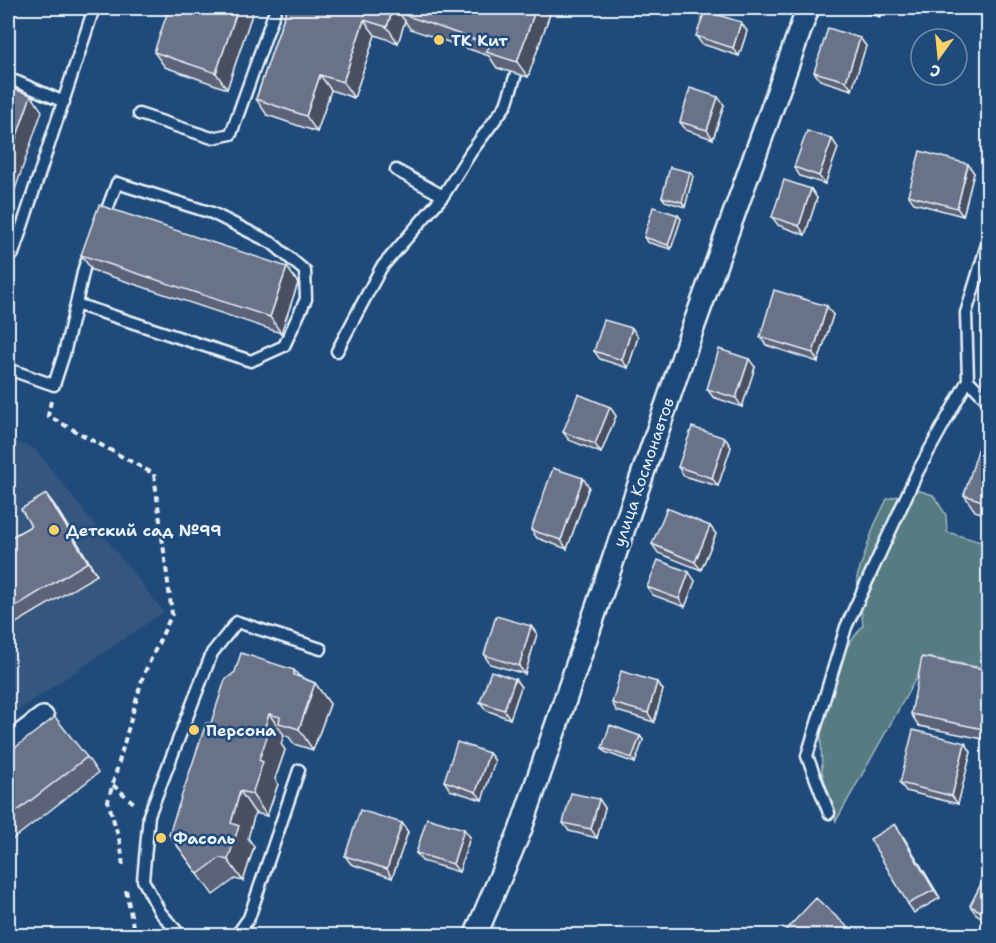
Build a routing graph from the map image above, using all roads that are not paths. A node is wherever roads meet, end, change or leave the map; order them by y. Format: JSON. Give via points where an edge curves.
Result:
{"nodes":[{"id":1,"x":94,"y":8,"type":"edge"},
{"id":2,"x":276,"y":8,"type":"edge"},
{"id":3,"x":808,"y":8,"type":"edge"},
{"id":4,"x":516,"y":74,"type":"edge"},
{"id":5,"x":8,"y":78,"type":"edge"},
{"id":6,"x":64,"y":102,"type":"junction"},
{"id":7,"x":140,"y":114,"type":"dead end"},
{"id":8,"x":396,"y":170,"type":"dead end"},
{"id":9,"x":443,"y":196,"type":"junction"},
{"id":10,"x":988,"y":241,"type":"edge"},
{"id":11,"x":8,"y":255,"type":"edge"},
{"id":12,"x":76,"y":304,"type":"junction"},
{"id":13,"x":337,"y":351,"type":"dead end"},
{"id":14,"x":8,"y":369,"type":"edge"},
{"id":15,"x":968,"y":380,"type":"junction"},
{"id":16,"x":988,"y":401,"type":"edge"},
{"id":17,"x":321,"y":649,"type":"dead end"},
{"id":18,"x":43,"y":718,"type":"dead end"},
{"id":19,"x":8,"y":745,"type":"edge"},
{"id":20,"x":299,"y":770,"type":"dead end"},
{"id":21,"x":829,"y":813,"type":"dead end"},
{"id":22,"x":182,"y":936,"type":"edge"},
{"id":23,"x":236,"y":936,"type":"edge"},
{"id":24,"x":476,"y":936,"type":"edge"}],
"edges":[{"from":1,"to":6,"type":"lane"},
{"from":2,"to":7,"type":"lane","via":[[231,134],[212,138]]},
{"from":3,"to":24,"type":"street","name":"улица Космонавтов","via":[[685,350],[520,831]]},
{"from":4,"to":9,"type":"lane","via":[[506,105]]},
{"from":5,"to":6,"type":"lane"},
{"from":6,"to":11,"type":"lane","via":[[13,254]]},
{"from":8,"to":9,"type":"lane"},
{"from":9,"to":13,"type":"lane","via":[[381,268]]},
{"from":10,"to":15,"type":"lane","via":[[966,313]]},
{"from":12,"to":12,"type":"lane","via":[[250,361],[284,346],[306,299],[304,271],[272,243],[213,213],[117,183],[84,268]]},
{"from":12,"to":14,"type":"lane","via":[[54,386]]},
{"from":15,"to":16,"type":"lane"},
{"from":15,"to":21,"type":"lane","via":[[918,471],[846,627],[807,756]]},
{"from":17,"to":22,"type":"lane","via":[[237,622],[212,653],[149,815],[143,880],[160,912]]},
{"from":18,"to":19,"type":"street"},
{"from":20,"to":23,"type":"lane","via":[[249,918]]}]}
